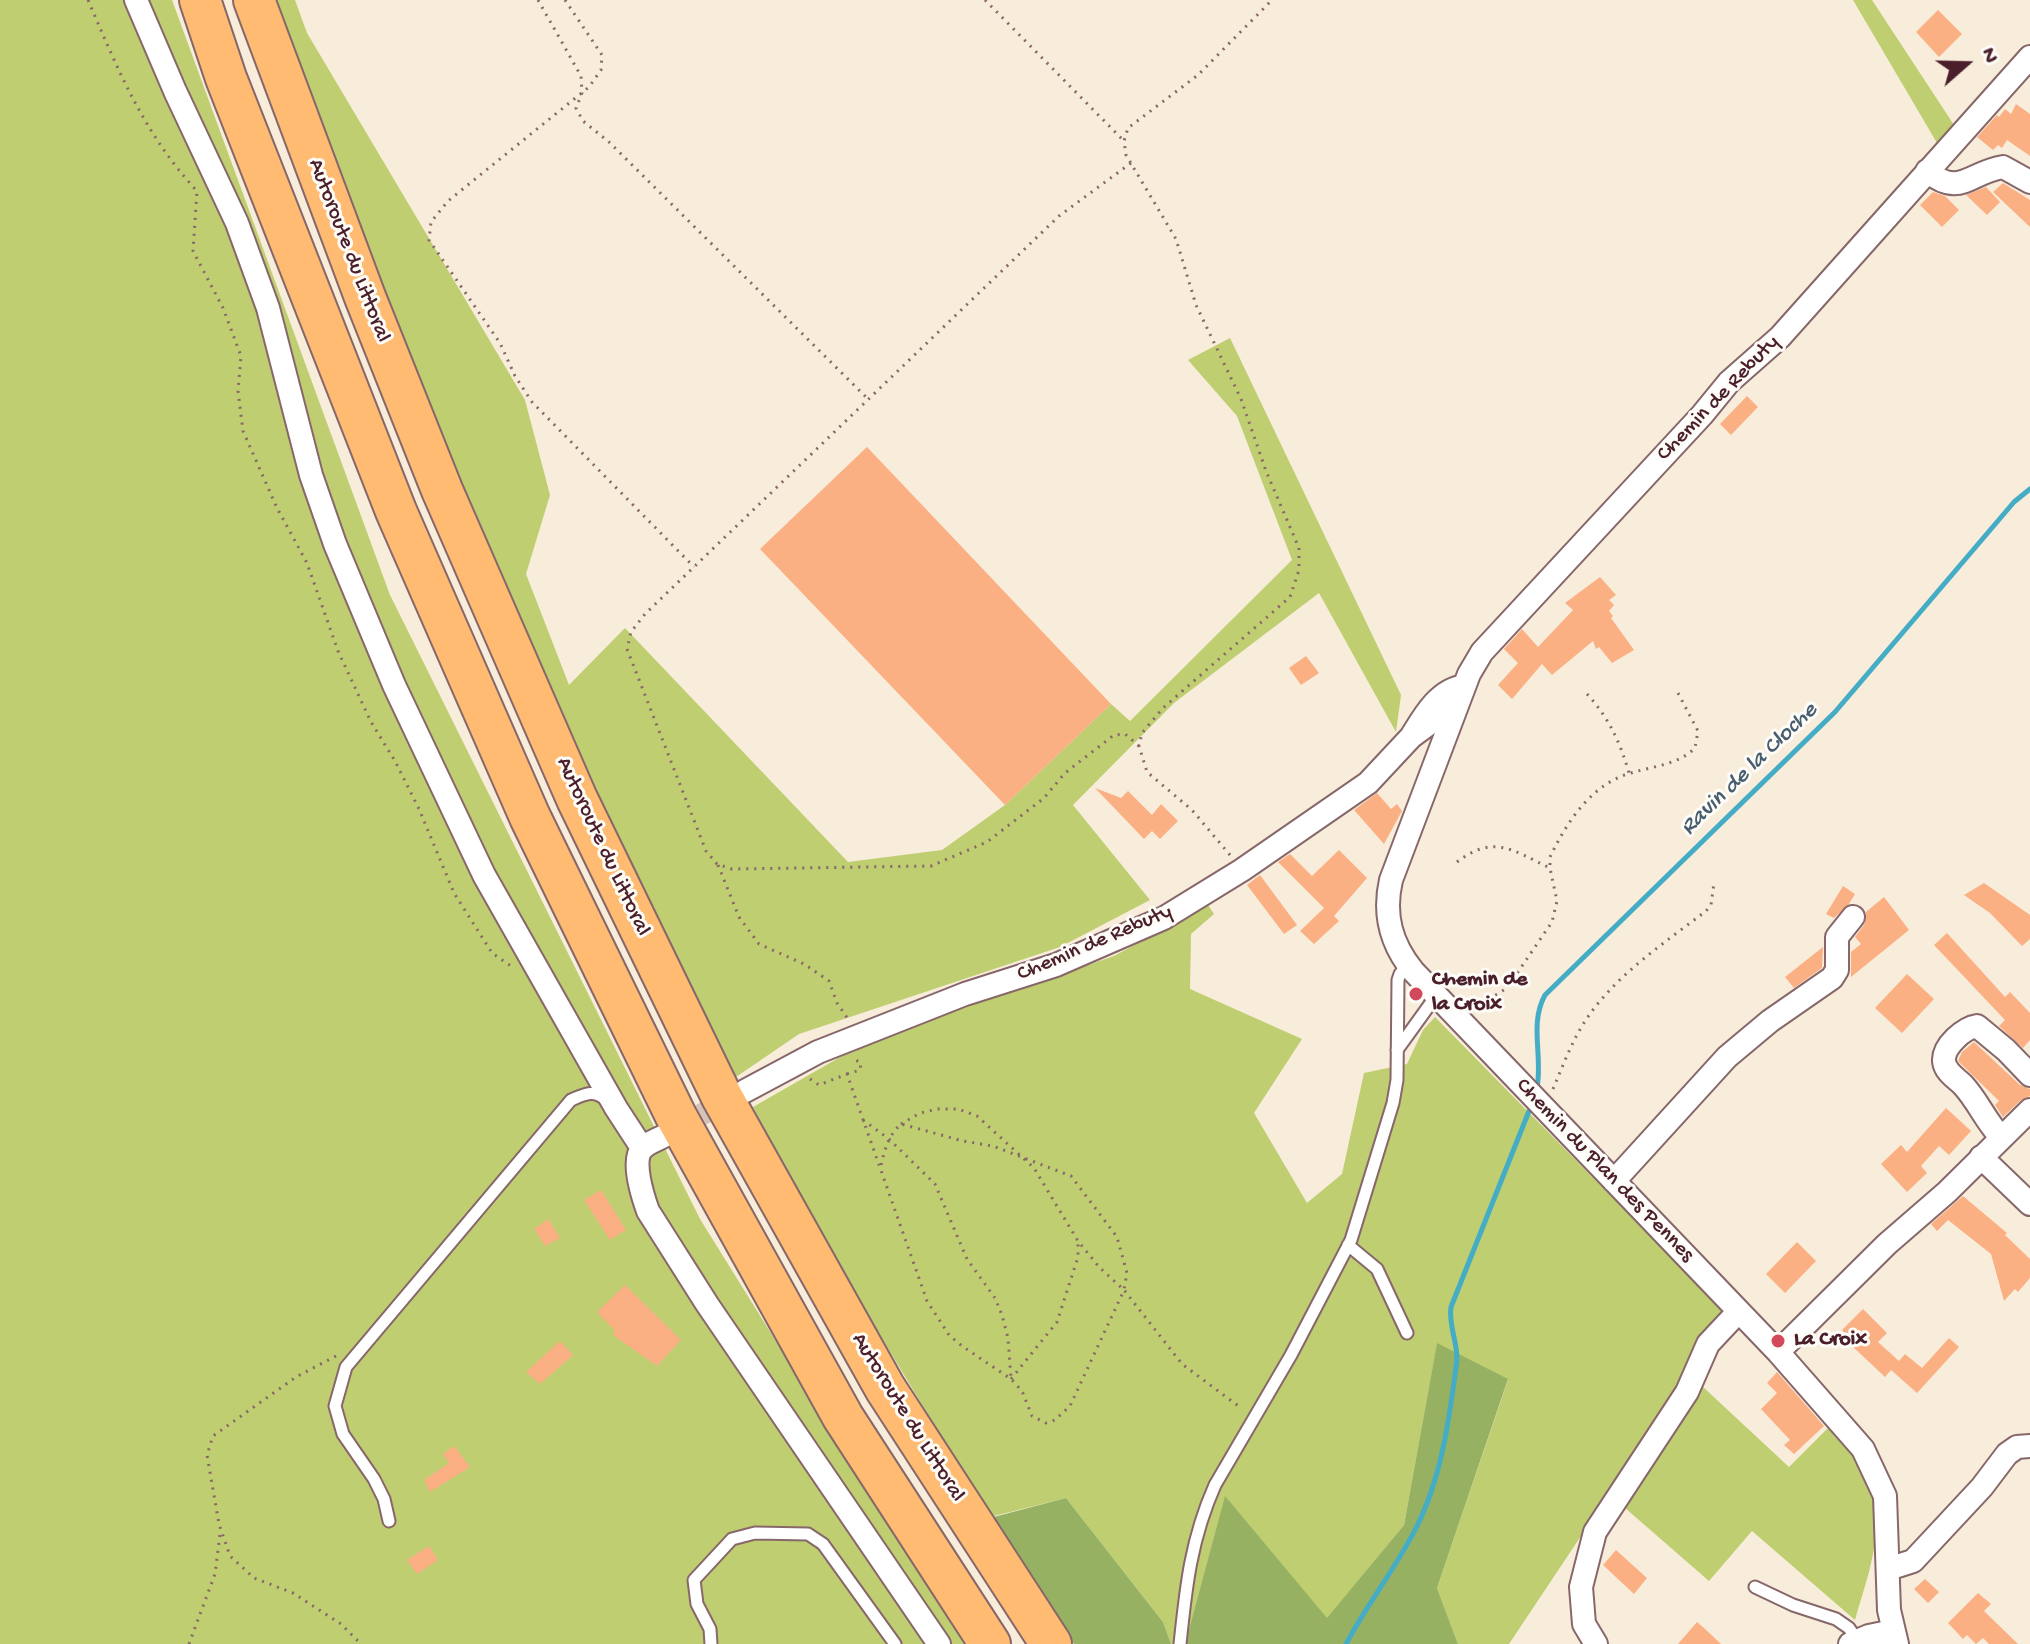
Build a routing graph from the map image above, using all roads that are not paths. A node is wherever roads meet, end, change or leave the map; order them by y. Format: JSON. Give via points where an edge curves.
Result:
{"nodes":[{"id":1,"x":136,"y":0,"type":"edge"},
{"id":2,"x":198,"y":0,"type":"edge"},
{"id":3,"x":254,"y":0,"type":"edge"},
{"id":4,"x":2030,"y":57,"type":"edge"},
{"id":5,"x":1927,"y":171,"type":"junction"},
{"id":6,"x":2030,"y":182,"type":"edge"},
{"id":7,"x":1464,"y":686,"type":"junction"},
{"id":8,"x":1454,"y":713,"type":"junction"},
{"id":9,"x":1411,"y":737,"type":"junction"},
{"id":10,"x":1853,"y":917,"type":"dead end"},
{"id":11,"x":1408,"y":965,"type":"junction"},
{"id":12,"x":1436,"y":996,"type":"junction"},
{"id":13,"x":1397,"y":1050,"type":"junction"},
{"id":14,"x":2030,"y":1075,"type":"edge"},
{"id":15,"x":745,"y":1091,"type":"tunnel mouth"},
{"id":16,"x":616,"y":1108,"type":"junction"},
{"id":17,"x":2030,"y":1110,"type":"edge"},
{"id":18,"x":664,"y":1136,"type":"tunnel mouth"},
{"id":19,"x":2001,"y":1137,"type":"junction"},
{"id":20,"x":642,"y":1148,"type":"junction"},
{"id":21,"x":1981,"y":1157,"type":"junction"},
{"id":22,"x":1614,"y":1181,"type":"junction"},
{"id":23,"x":2030,"y":1204,"type":"edge"},
{"id":24,"x":1348,"y":1245,"type":"junction"},
{"id":25,"x":1738,"y":1312,"type":"junction"},
{"id":26,"x":1407,"y":1333,"type":"dead end"},
{"id":27,"x":1778,"y":1352,"type":"junction"},
{"id":28,"x":2030,"y":1446,"type":"edge"},
{"id":29,"x":389,"y":1521,"type":"dead end"},
{"id":30,"x":1888,"y":1569,"type":"junction"},
{"id":31,"x":1755,"y":1587,"type":"dead end"},
{"id":32,"x":1895,"y":1638,"type":"edge"},
{"id":33,"x":1853,"y":1642,"type":"edge"},
{"id":34,"x":711,"y":1644,"type":"edge"},
{"id":35,"x":895,"y":1644,"type":"edge"},
{"id":36,"x":939,"y":1644,"type":"edge"},
{"id":37,"x":990,"y":1644,"type":"edge"},
{"id":38,"x":1051,"y":1644,"type":"edge"},
{"id":39,"x":1180,"y":1644,"type":"edge"},
{"id":40,"x":1596,"y":1644,"type":"edge"}],
"edges":[{"from":1,"to":16,"type":"street","via":[[237,223],[268,308],[311,475],[394,685],[484,875]]},
{"from":2,"to":37,"type":"highway","via":[[396,511],[537,831],[676,1116],[835,1403]]},
{"from":3,"to":38,"type":"highway","name":"Autoroute du Littoral","via":[[430,460],[577,799],[722,1097],[869,1360]]},
{"from":4,"to":5,"type":"street","name":"Chemin de Rebuty"},
{"from":5,"to":6,"type":"street","via":[[1954,184],[2003,167]]},
{"from":5,"to":7,"type":"street","name":"Chemin de Rebuty","via":[[1780,337],[1729,382],[1482,652]]},
{"from":7,"to":8,"type":"street","name":"Chemin du Plan des Pennes"},
{"from":7,"to":9,"type":"street","name":"Chemin de Rebuty","via":[[1435,702]]},
{"from":8,"to":9,"type":"street","name":"Chemin de Rebuty"},
{"from":8,"to":11,"type":"street","name":"Chemin du Plan des Pennes","via":[[1389,892],[1391,936]]},
{"from":9,"to":15,"type":"street","name":"Chemin de Rebuty","via":[[1368,783],[1164,918],[1056,965],[854,1038]]},
{"from":10,"to":22,"type":"street","via":[[1837,937],[1832,978],[1727,1057]]},
{"from":11,"to":12,"type":"street","name":"Chemin du Plan des Pennes"},
{"from":11,"to":13,"type":"lane","via":[[1398,980]]},
{"from":12,"to":13,"type":"lane"},
{"from":12,"to":22,"type":"street","name":"Chemin du Plan des Pennes"},
{"from":13,"to":24,"type":"lane","via":[[1393,1103]]},
{"from":14,"to":19,"type":"street","via":[[1977,1026],[1965,1029],[1946,1050],[1946,1068]]},
{"from":16,"to":20,"type":"street"},
{"from":16,"to":29,"type":"lane","via":[[591,1092],[571,1100],[346,1367],[335,1406],[343,1434],[384,1499]]},
{"from":17,"to":19,"type":"street"},
{"from":18,"to":20,"type":"street"},
{"from":19,"to":21,"type":"street"},
{"from":20,"to":36,"type":"street","via":[[638,1169],[648,1211]]},
{"from":21,"to":23,"type":"street"},
{"from":21,"to":27,"type":"street"},
{"from":22,"to":25,"type":"street","name":"Chemin du Plan des Pennes"},
{"from":24,"to":26,"type":"lane","via":[[1377,1269]]},
{"from":24,"to":39,"type":"lane","via":[[1215,1485],[1194,1540]]},
{"from":25,"to":27,"type":"street","name":"Chemin du Plan des Pennes"},
{"from":25,"to":40,"type":"street","via":[[1708,1344],[1687,1392],[1595,1532],[1581,1587],[1584,1624]]},
{"from":27,"to":30,"type":"street","name":"Chemin du Plan des Pennes","via":[[1872,1464],[1885,1496]]},
{"from":28,"to":30,"type":"street","via":[[2007,1454],[1913,1561]]},
{"from":30,"to":32,"type":"street","name":"Chemin du Plan des Pennes"},
{"from":31,"to":33,"type":"lane","via":[[1843,1622]]},
{"from":32,"to":33,"type":"street"},
{"from":34,"to":35,"type":"lane","via":[[694,1580],[732,1539],[755,1533],[808,1534],[823,1544]]}]}
